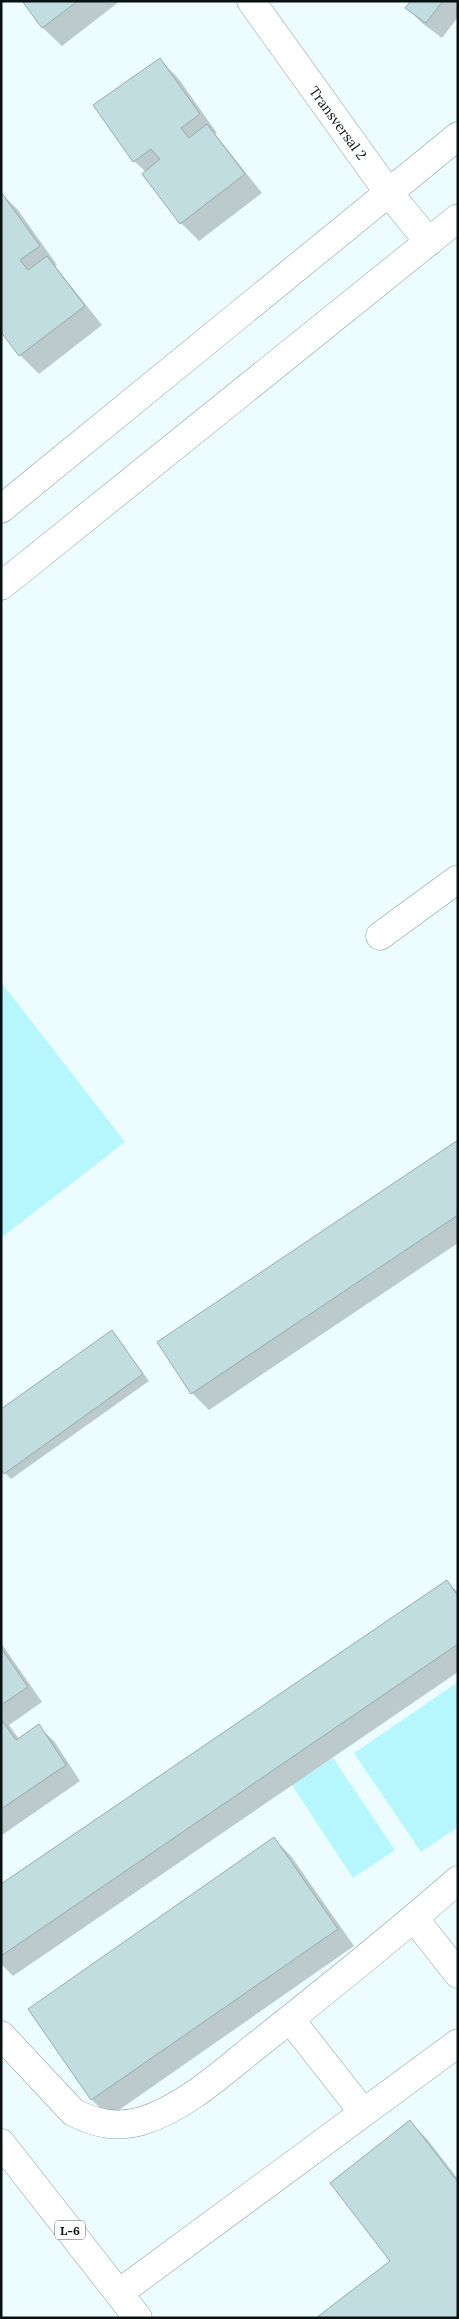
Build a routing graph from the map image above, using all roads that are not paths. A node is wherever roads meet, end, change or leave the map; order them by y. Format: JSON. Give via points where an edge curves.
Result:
{"nodes":[{"id":1,"x":251,"y":1,"type":"edge"},
{"id":2,"x":458,"y":136,"type":"edge"},
{"id":3,"x":388,"y":192,"type":"junction"},
{"id":4,"x":458,"y":218,"type":"edge"},
{"id":5,"x":429,"y":242,"type":"junction"},
{"id":6,"x":1,"y":510,"type":"edge"},
{"id":7,"x":1,"y":586,"type":"edge"},
{"id":8,"x":458,"y":879,"type":"edge"},
{"id":9,"x":380,"y":936,"type":"dead end"},
{"id":10,"x":458,"y":1880,"type":"edge"},
{"id":11,"x":414,"y":1918,"type":"junction"},
{"id":12,"x":458,"y":1974,"type":"edge"},
{"id":13,"x":290,"y":2019,"type":"junction"},
{"id":14,"x":1,"y":2035,"type":"edge"},
{"id":15,"x":458,"y":2043,"type":"edge"},
{"id":16,"x":363,"y":2112,"type":"junction"},
{"id":17,"x":1,"y":2143,"type":"edge"},
{"id":18,"x":119,"y":2293,"type":"junction"},
{"id":19,"x":138,"y":2318,"type":"edge"}],
"edges":[{"from":1,"to":3,"type":"street","name":"Transversal 2"},
{"from":2,"to":3,"type":"street"},
{"from":3,"to":5,"type":"street","name":"Transversal 2"},
{"from":3,"to":6,"type":"street"},
{"from":4,"to":5,"type":"street"},
{"from":5,"to":7,"type":"street"},
{"from":8,"to":9,"type":"street"},
{"from":10,"to":11,"type":"street"},
{"from":11,"to":12,"type":"street"},
{"from":11,"to":13,"type":"street"},
{"from":13,"to":14,"type":"street","via":[[202,2089],[142,2121],[120,2125],[104,2125],[73,2112]]},
{"from":13,"to":16,"type":"street"},
{"from":15,"to":16,"type":"street"},
{"from":16,"to":18,"type":"street"},
{"from":17,"to":18,"type":"street","number":"L-6"},
{"from":18,"to":19,"type":"street","number":"L-6"}]}
